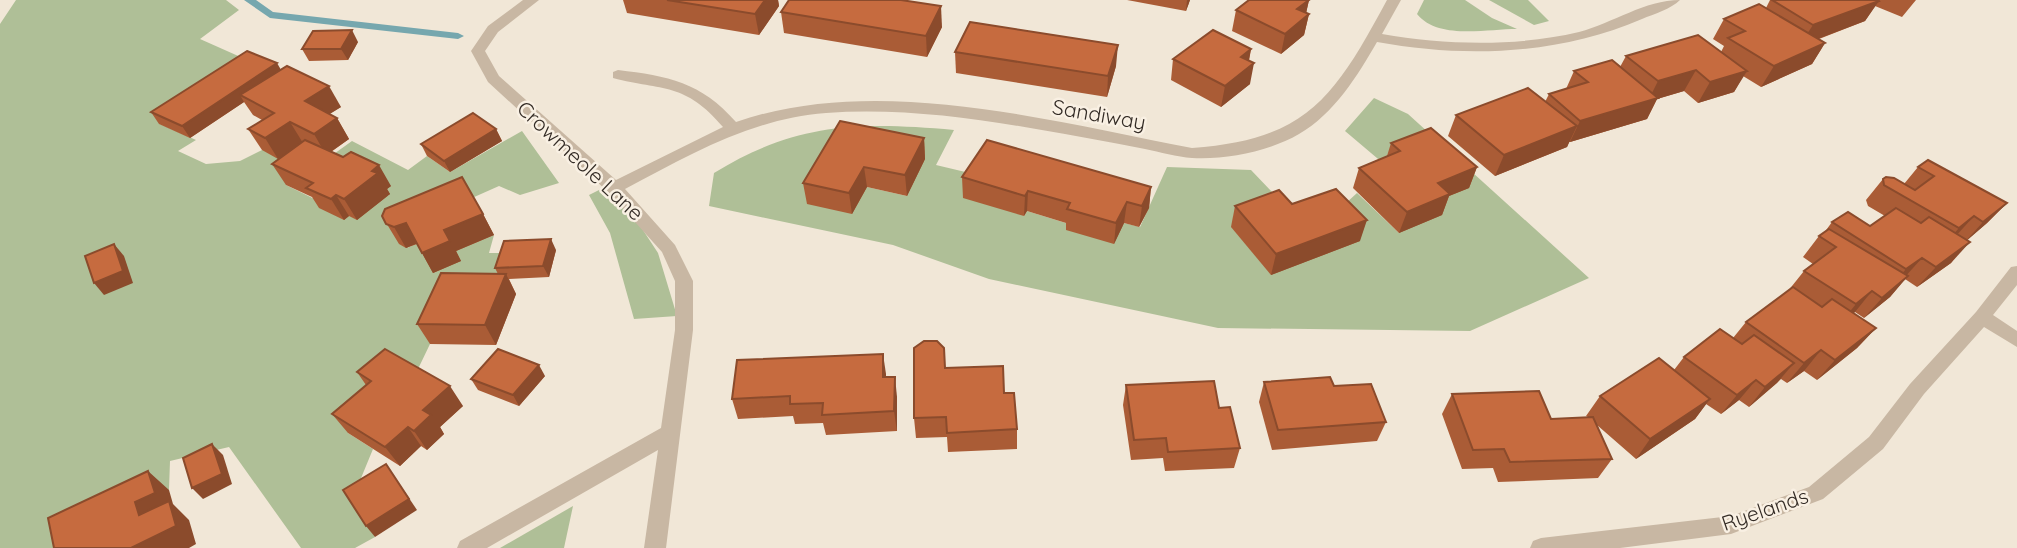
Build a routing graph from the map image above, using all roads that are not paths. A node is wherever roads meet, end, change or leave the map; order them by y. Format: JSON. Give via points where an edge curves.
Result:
{"nodes":[{"id":1,"x":532,"y":0,"type":"edge"},
{"id":2,"x":1392,"y":0,"type":"edge"},
{"id":3,"x":1673,"y":0,"type":"edge"},
{"id":4,"x":1373,"y":37,"type":"junction"},
{"id":5,"x":618,"y":75,"type":"dead end"},
{"id":6,"x":732,"y":128,"type":"junction"},
{"id":7,"x":614,"y":188,"type":"junction"},
{"id":8,"x":2017,"y":272,"type":"edge"},
{"id":9,"x":1982,"y":317,"type":"junction"},
{"id":10,"x":2017,"y":340,"type":"edge"},
{"id":11,"x":672,"y":432,"type":"junction"},
{"id":12,"x":468,"y":548,"type":"edge"},
{"id":13,"x":655,"y":548,"type":"edge"},
{"id":14,"x":1541,"y":548,"type":"edge"}],
"edges":[{"from":1,"to":7,"type":"street","name":"Crowmeole Lane","via":[[493,29],[478,51],[480,59],[493,79],[528,113]]},
{"from":2,"to":4,"type":"street","name":"Sandiway"},
{"from":3,"to":4,"type":"street","via":[[1602,30],[1543,43],[1469,45]]},
{"from":4,"to":6,"type":"street","name":"Sandiway","via":[[1332,93],[1297,128],[1225,151],[1192,152],[947,112],[858,106],[773,116]]},
{"from":5,"to":6,"type":"street","via":[[685,86],[717,109]]},
{"from":6,"to":7,"type":"street","name":"Sandiway"},
{"from":7,"to":11,"type":"street","name":"Crowmeole Lane","via":[[669,249],[684,281],[685,320]]},
{"from":8,"to":9,"type":"street","name":"Ryelands"},
{"from":9,"to":10,"type":"street"},
{"from":9,"to":14,"type":"street","name":"Ryelands","via":[[1917,388],[1876,443],[1816,493],[1731,525]]},
{"from":11,"to":12,"type":"street"},
{"from":11,"to":13,"type":"street","name":"Crowmeole Lane"}]}
